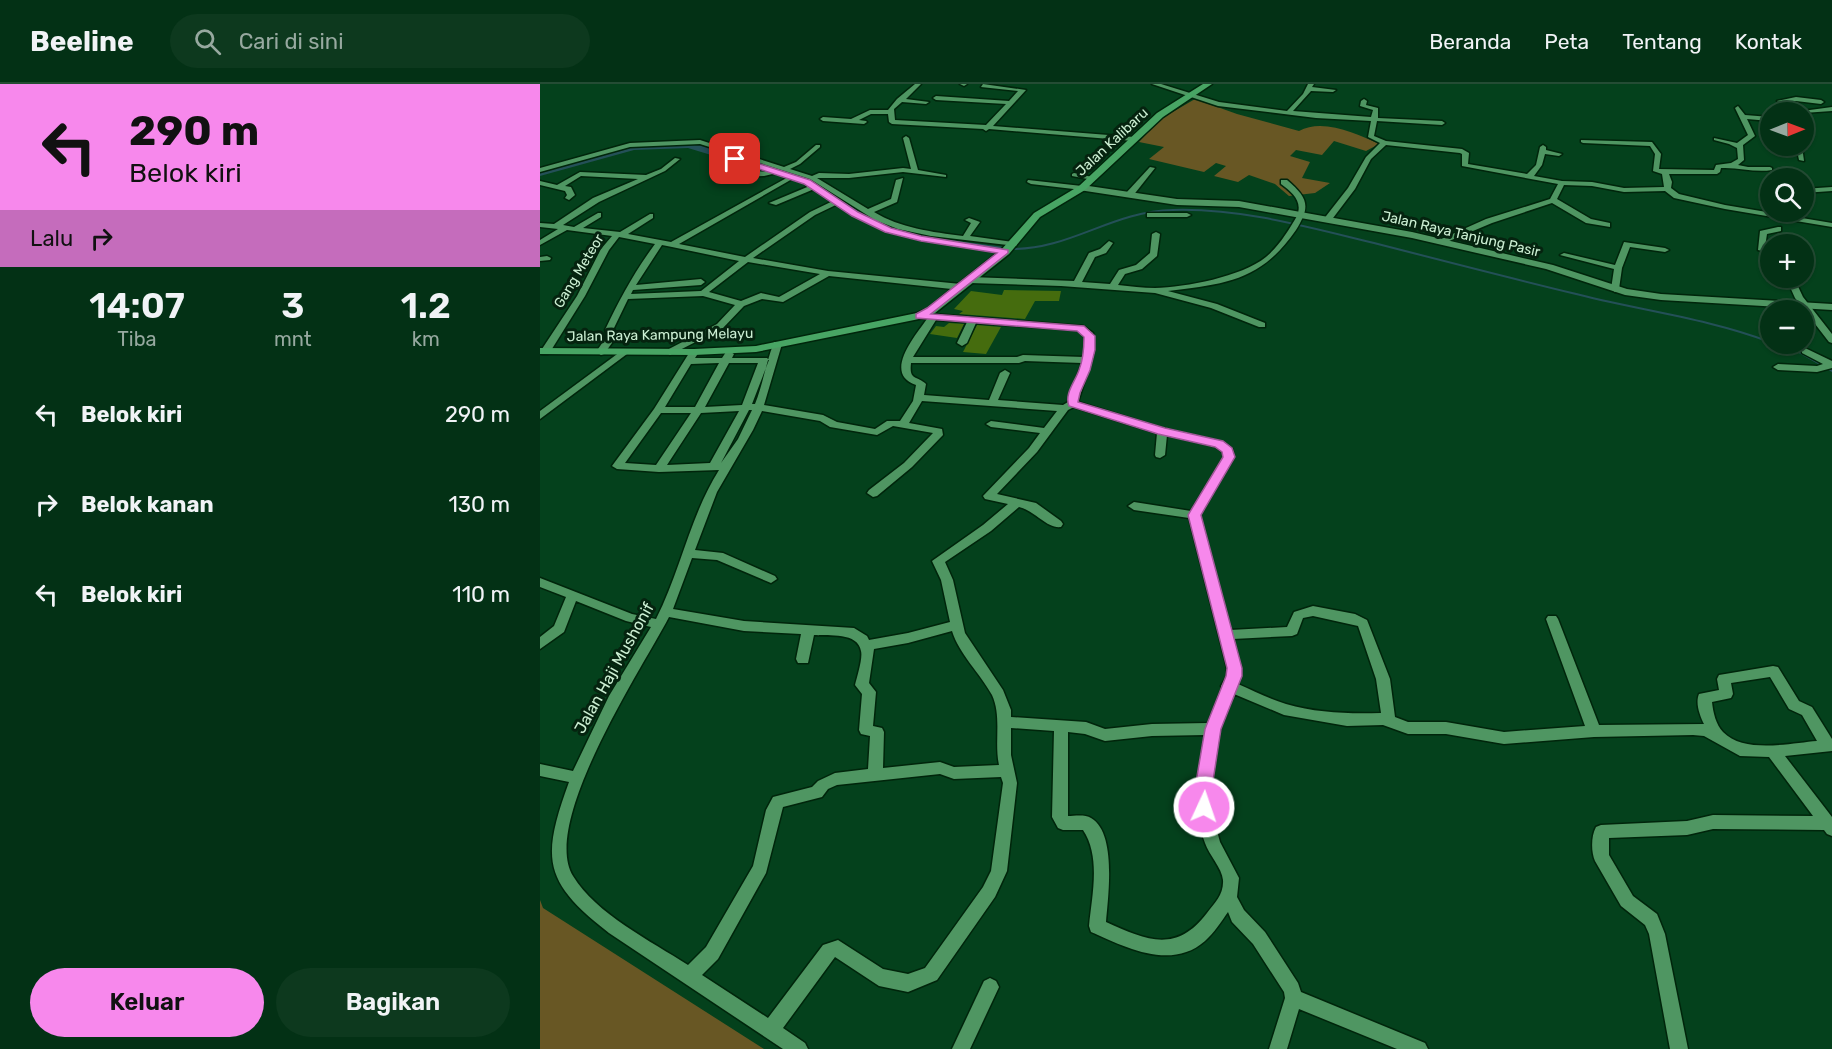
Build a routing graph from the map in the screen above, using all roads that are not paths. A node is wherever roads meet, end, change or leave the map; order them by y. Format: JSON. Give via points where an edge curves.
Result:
{"nodes":[{"id":1,"x":918,"y":84,"type":"edge"},
{"id":2,"x":1155,"y":84,"type":"edge"},
{"id":3,"x":1208,"y":84,"type":"edge"},
{"id":4,"x":983,"y":86,"type":"edge"},
{"id":5,"x":1310,"y":87,"type":"edge"},
{"id":6,"x":1333,"y":90,"type":"dead end"},
{"id":7,"x":906,"y":95,"type":"junction"},
{"id":8,"x":920,"y":96,"type":"dead end"},
{"id":9,"x":1815,"y":96,"type":"dead end"},
{"id":10,"x":1190,"y":97,"type":"junction"},
{"id":11,"x":936,"y":98,"type":"dead end"},
{"id":12,"x":899,"y":100,"type":"junction"},
{"id":13,"x":1364,"y":101,"type":"dead end"},
{"id":14,"x":1780,"y":101,"type":"dead end"},
{"id":15,"x":926,"y":102,"type":"dead end"},
{"id":16,"x":1276,"y":102,"type":"dead end"},
{"id":17,"x":1821,"y":102,"type":"junction"},
{"id":18,"x":1011,"y":103,"type":"junction"},
{"id":19,"x":1738,"y":108,"type":"dead end"},
{"id":20,"x":1268,"y":109,"type":"junction"},
{"id":21,"x":1831,"y":109,"type":"edge"},
{"id":22,"x":1814,"y":111,"type":"edge"},
{"id":23,"x":891,"y":112,"type":"junction"},
{"id":24,"x":1291,"y":113,"type":"junction"},
{"id":25,"x":1743,"y":117,"type":"junction"},
{"id":26,"x":1760,"y":118,"type":"edge"},
{"id":27,"x":823,"y":119,"type":"dead end"},
{"id":28,"x":854,"y":120,"type":"junction"},
{"id":29,"x":1282,"y":120,"type":"dead end"},
{"id":30,"x":864,"y":122,"type":"dead end"},
{"id":31,"x":1372,"y":123,"type":"junction"},
{"id":32,"x":1442,"y":123,"type":"dead end"},
{"id":33,"x":986,"y":129,"type":"junction"},
{"id":34,"x":906,"y":138,"type":"dead end"},
{"id":35,"x":1134,"y":139,"type":"junction"},
{"id":36,"x":1716,"y":139,"type":"dead end"},
{"id":37,"x":1583,"y":141,"type":"dead end"},
{"id":38,"x":1385,"y":143,"type":"junction"},
{"id":39,"x":818,"y":146,"type":"dead end"},
{"id":40,"x":1740,"y":147,"type":"junction"},
{"id":41,"x":716,"y":153,"type":"dead end"},
{"id":42,"x":1558,"y":154,"type":"dead end"},
{"id":43,"x":1801,"y":156,"type":"edge"},
{"id":44,"x":677,"y":159,"type":"dead end"},
{"id":45,"x":1802,"y":160,"type":"dead end"},
{"id":46,"x":1732,"y":165,"type":"junction"},
{"id":47,"x":786,"y":168,"type":"junction"},
{"id":48,"x":1152,"y":168,"type":"dead end"},
{"id":49,"x":1760,"y":169,"type":"edge"},
{"id":50,"x":540,"y":170,"type":"edge"},
{"id":51,"x":915,"y":171,"type":"junction"},
{"id":52,"x":775,"y":172,"type":"junction"},
{"id":53,"x":1665,"y":172,"type":"junction"},
{"id":54,"x":737,"y":175,"type":"dead end"},
{"id":55,"x":1074,"y":175,"type":"dead end"},
{"id":56,"x":944,"y":176,"type":"dead end"},
{"id":57,"x":647,"y":177,"type":"junction"},
{"id":58,"x":792,"y":177,"type":"junction"},
{"id":59,"x":812,"y":178,"type":"junction"},
{"id":60,"x":1093,"y":178,"type":"junction"},
{"id":61,"x":1528,"y":178,"type":"junction"},
{"id":62,"x":900,"y":180,"type":"dead end"},
{"id":63,"x":1031,"y":182,"type":"dead end"},
{"id":64,"x":1284,"y":182,"type":"dead end"},
{"id":65,"x":540,"y":183,"type":"edge"},
{"id":66,"x":1562,"y":183,"type":"junction"},
{"id":67,"x":558,"y":187,"type":"junction"},
{"id":68,"x":815,"y":187,"type":"junction"},
{"id":69,"x":1082,"y":188,"type":"junction"},
{"id":70,"x":1667,"y":189,"type":"junction"},
{"id":71,"x":1832,"y":189,"type":"edge"},
{"id":72,"x":1814,"y":190,"type":"edge"},
{"id":73,"x":1129,"y":195,"type":"junction"},
{"id":74,"x":568,"y":198,"type":"dead end"},
{"id":75,"x":1553,"y":200,"type":"junction"},
{"id":76,"x":837,"y":201,"type":"junction"},
{"id":77,"x":773,"y":203,"type":"dead end"},
{"id":78,"x":1187,"y":209,"type":"junction"},
{"id":79,"x":1760,"y":211,"type":"edge"},
{"id":80,"x":868,"y":212,"type":"junction"},
{"id":81,"x":598,"y":215,"type":"dead end"},
{"id":82,"x":1150,"y":215,"type":"dead end"},
{"id":83,"x":650,"y":216,"type":"dead end"},
{"id":84,"x":1301,"y":216,"type":"junction"},
{"id":85,"x":969,"y":220,"type":"dead end"},
{"id":86,"x":1327,"y":220,"type":"junction"},
{"id":87,"x":1814,"y":221,"type":"edge"},
{"id":88,"x":540,"y":225,"type":"edge"},
{"id":89,"x":1607,"y":225,"type":"dead end"},
{"id":90,"x":1832,"y":225,"type":"edge"},
{"id":91,"x":557,"y":226,"type":"junction"},
{"id":92,"x":1188,"y":226,"type":"dead end"},
{"id":93,"x":571,"y":228,"type":"junction"},
{"id":94,"x":1778,"y":229,"type":"dead end"},
{"id":95,"x":1156,"y":234,"type":"dead end"},
{"id":96,"x":1763,"y":234,"type":"edge"},
{"id":97,"x":619,"y":235,"type":"junction"},
{"id":98,"x":965,"y":238,"type":"junction"},
{"id":99,"x":1442,"y":242,"type":"junction"},
{"id":100,"x":540,"y":243,"type":"edge"},
{"id":101,"x":660,"y":243,"type":"junction"},
{"id":102,"x":1109,"y":243,"type":"dead end"},
{"id":103,"x":672,"y":245,"type":"junction"},
{"id":104,"x":1009,"y":248,"type":"junction"},
{"id":105,"x":1665,"y":250,"type":"dead end"},
{"id":106,"x":743,"y":259,"type":"junction"},
{"id":107,"x":1549,"y":267,"type":"junction"},
{"id":108,"x":1618,"y":267,"type":"junction"},
{"id":109,"x":828,"y":273,"type":"junction"},
{"id":110,"x":701,"y":282,"type":"dead end"},
{"id":111,"x":966,"y":284,"type":"junction"},
{"id":112,"x":1077,"y":284,"type":"junction"},
{"id":113,"x":1113,"y":286,"type":"junction"},
{"id":114,"x":631,"y":288,"type":"junction"},
{"id":115,"x":1155,"y":290,"type":"junction"},
{"id":116,"x":1615,"y":290,"type":"junction"},
{"id":117,"x":703,"y":293,"type":"junction"},
{"id":118,"x":626,"y":297,"type":"junction"},
{"id":119,"x":1760,"y":303,"type":"edge"},
{"id":120,"x":741,"y":304,"type":"junction"},
{"id":121,"x":1814,"y":306,"type":"edge"},
{"id":122,"x":1832,"y":307,"type":"edge"},
{"id":123,"x":920,"y":316,"type":"junction"},
{"id":124,"x":933,"y":317,"type":"junction"},
{"id":125,"x":1814,"y":317,"type":"edge"},
{"id":126,"x":974,"y":319,"type":"junction"},
{"id":127,"x":1262,"y":325,"type":"dead end"},
{"id":128,"x":1832,"y":340,"type":"edge"},
{"id":129,"x":962,"y":343,"type":"dead end"},
{"id":130,"x":777,"y":345,"type":"junction"},
{"id":131,"x":543,"y":351,"type":"edge"},
{"id":132,"x":601,"y":352,"type":"junction"},
{"id":133,"x":624,"y":352,"type":"junction"},
{"id":134,"x":670,"y":352,"type":"junction"},
{"id":135,"x":1810,"y":354,"type":"edge"},
{"id":136,"x":728,"y":355,"type":"junction"},
{"id":137,"x":692,"y":357,"type":"junction"},
{"id":138,"x":906,"y":360,"type":"junction"},
{"id":139,"x":1087,"y":360,"type":"junction"},
{"id":140,"x":1829,"y":366,"type":"edge"},
{"id":141,"x":1778,"y":367,"type":"dead end"},
{"id":142,"x":1005,"y":373,"type":"dead end"},
{"id":143,"x":919,"y":398,"type":"junction"},
{"id":144,"x":992,"y":404,"type":"junction"},
{"id":145,"x":1068,"y":406,"type":"junction"},
{"id":146,"x":752,"y":407,"type":"junction"},
{"id":147,"x":658,"y":410,"type":"junction"},
{"id":148,"x":698,"y":410,"type":"junction"},
{"id":149,"x":540,"y":416,"type":"edge"},
{"id":150,"x":903,"y":424,"type":"junction"},
{"id":151,"x":991,"y":424,"type":"dead end"},
{"id":152,"x":1046,"y":430,"type":"junction"},
{"id":153,"x":1162,"y":431,"type":"junction"},
{"id":154,"x":1160,"y":455,"type":"dead end"},
{"id":155,"x":720,"y":466,"type":"junction"},
{"id":156,"x":659,"y":469,"type":"junction"},
{"id":157,"x":873,"y":493,"type":"dead end"},
{"id":158,"x":1017,"y":502,"type":"junction"},
{"id":159,"x":1134,"y":506,"type":"dead end"},
{"id":160,"x":1194,"y":515,"type":"junction"},
{"id":161,"x":1057,"y":524,"type":"dead end"},
{"id":162,"x":688,"y":554,"type":"junction"},
{"id":163,"x":771,"y":579,"type":"dead end"},
{"id":164,"x":540,"y":582,"type":"edge"},
{"id":165,"x":573,"y":594,"type":"junction"},
{"id":166,"x":662,"y":618,"type":"junction"},
{"id":167,"x":1552,"y":619,"type":"dead end"},
{"id":168,"x":956,"y":625,"type":"junction"},
{"id":169,"x":809,"y":629,"type":"junction"},
{"id":170,"x":1225,"y":636,"type":"junction"},
{"id":171,"x":540,"y":644,"type":"edge"},
{"id":172,"x":865,"y":646,"type":"junction"},
{"id":173,"x":803,"y":659,"type":"dead end"},
{"id":174,"x":1228,"y":686,"type":"junction"},
{"id":175,"x":1389,"y":721,"type":"junction"},
{"id":176,"x":1005,"y":722,"type":"junction"},
{"id":177,"x":1061,"y":726,"type":"junction"},
{"id":178,"x":1213,"y":729,"type":"junction"},
{"id":179,"x":1594,"y":731,"type":"junction"},
{"id":180,"x":1717,"y":736,"type":"junction"},
{"id":181,"x":1830,"y":744,"type":"edge"},
{"id":182,"x":1773,"y":751,"type":"junction"},
{"id":183,"x":540,"y":770,"type":"edge"},
{"id":184,"x":1008,"y":771,"type":"junction"},
{"id":185,"x":875,"y":775,"type":"junction"},
{"id":186,"x":577,"y":778,"type":"junction"},
{"id":187,"x":1830,"y":826,"type":"edge"},
{"id":188,"x":1229,"y":897,"type":"junction"},
{"id":189,"x":689,"y":976,"type":"junction"},
{"id":190,"x":990,"y":987,"type":"dead end"},
{"id":191,"x":1294,"y":998,"type":"junction"},
{"id":192,"x":770,"y":1030,"type":"junction"},
{"id":193,"x":799,"y":1049,"type":"edge"},
{"id":194,"x":961,"y":1049,"type":"edge"},
{"id":195,"x":1278,"y":1049,"type":"edge"},
{"id":196,"x":1419,"y":1049,"type":"edge"},
{"id":197,"x":1679,"y":1049,"type":"edge"}],
"edges":[{"from":1,"to":7,"type":"street"},
{"from":2,"to":10,"type":"street"},
{"from":3,"to":10,"type":"main road","name":"Jalan Kalibaru"},
{"from":4,"to":18,"type":"street","via":[[1023,90]]},
{"from":5,"to":6,"type":"street"},
{"from":5,"to":24,"type":"street"},
{"from":7,"to":8,"type":"street"},
{"from":7,"to":12,"type":"street"},
{"from":9,"to":17,"type":"street"},
{"from":10,"to":20,"type":"street","via":[[1212,104]]},
{"from":10,"to":35,"type":"main road","name":"Jalan Kalibaru","via":[[1160,115]]},
{"from":11,"to":18,"type":"street"},
{"from":12,"to":15,"type":"street"},
{"from":12,"to":23,"type":"street"},
{"from":13,"to":31,"type":"street","via":[[1363,106],[1376,108]]},
{"from":14,"to":17,"type":"street"},
{"from":16,"to":20,"type":"street"},
{"from":17,"to":21,"type":"street"},
{"from":18,"to":33,"type":"street"},
{"from":19,"to":25,"type":"street"},
{"from":20,"to":24,"type":"street"},
{"from":21,"to":22,"type":"street"},
{"from":23,"to":28,"type":"street","via":[[870,112]]},
{"from":23,"to":33,"type":"street","via":[[893,123]]},
{"from":24,"to":29,"type":"street"},
{"from":24,"to":31,"type":"street"},
{"from":25,"to":26,"type":"street"},
{"from":25,"to":40,"type":"street","via":[[1752,136]]},
{"from":27,"to":28,"type":"street"},
{"from":28,"to":30,"type":"street"},
{"from":31,"to":32,"type":"street","via":[[1411,128],[1415,123]]},
{"from":31,"to":38,"type":"street","via":[[1372,138]]},
{"from":33,"to":35,"type":"street"},
{"from":34,"to":51,"type":"street"},
{"from":35,"to":60,"type":"main road","name":"Jalan Kalibaru"},
{"from":36,"to":40,"type":"street"},
{"from":37,"to":53,"type":"street","via":[[1652,144],[1658,154],[1656,171]]},
{"from":38,"to":61,"type":"street","via":[[1460,150],[1466,153],[1463,165]]},
{"from":38,"to":86,"type":"street","via":[[1374,150]]},
{"from":39,"to":47,"type":"street"},
{"from":40,"to":46,"type":"street","via":[[1742,159]]},
{"from":41,"to":52,"type":"street"},
{"from":42,"to":61,"type":"street","via":[[1543,149],[1539,165]]},
{"from":43,"to":45,"type":"street"},
{"from":44,"to":57,"type":"street"},
{"from":46,"to":49,"type":"street"},
{"from":46,"to":53,"type":"street","via":[[1718,166],[1717,172]]},
{"from":47,"to":50,"type":"street","via":[[708,144],[682,141],[610,148]]},
{"from":47,"to":59,"type":"street"},
{"from":48,"to":73,"type":"street"},
{"from":51,"to":56,"type":"street"},
{"from":51,"to":59,"type":"street"},
{"from":52,"to":54,"type":"street"},
{"from":52,"to":58,"type":"street"},
{"from":53,"to":70,"type":"street"},
{"from":55,"to":60,"type":"street"},
{"from":57,"to":67,"type":"street","via":[[580,174]]},
{"from":57,"to":91,"type":"street","via":[[596,200]]},
{"from":58,"to":68,"type":"street"},
{"from":58,"to":103,"type":"street"},
{"from":59,"to":80,"type":"street"},
{"from":60,"to":69,"type":"main road","name":"Jalan Kalibaru"},
{"from":61,"to":66,"type":"street"},
{"from":62,"to":80,"type":"street","via":[[894,200]]},
{"from":63,"to":69,"type":"street"},
{"from":64,"to":84,"type":"street","via":[[1299,196],[1303,205]]},
{"from":65,"to":67,"type":"street"},
{"from":66,"to":70,"type":"street","via":[[1624,190]]},
{"from":66,"to":75,"type":"street"},
{"from":67,"to":74,"type":"street","via":[[568,190]]},
{"from":68,"to":76,"type":"street"},
{"from":68,"to":77,"type":"street"},
{"from":69,"to":73,"type":"street","name":"Jalan Raya Tanjung Pasir"},
{"from":69,"to":104,"type":"main road","name":"Jalan Kalibaru","via":[[1037,215]]},
{"from":70,"to":79,"type":"street","via":[[1685,198]]},
{"from":71,"to":72,"type":"street"},
{"from":73,"to":78,"type":"street","name":"Jalan Raya Tanjung Pasir"},
{"from":75,"to":89,"type":"street","via":[[1589,221]]},
{"from":75,"to":99,"type":"street"},
{"from":76,"to":104,"type":"street","via":[[892,232]]},
{"from":76,"to":106,"type":"street"},
{"from":78,"to":82,"type":"street"},
{"from":78,"to":84,"type":"street","name":"Jalan Raya Tanjung Pasir","via":[[1239,204]]},
{"from":78,"to":92,"type":"street"},
{"from":80,"to":98,"type":"street","via":[[914,230]]},
{"from":81,"to":93,"type":"street"},
{"from":83,"to":97,"type":"street"},
{"from":84,"to":86,"type":"street","name":"Jalan Raya Tanjung Pasir"},
{"from":84,"to":115,"type":"street","via":[[1287,239],[1261,266],[1210,283]]},
{"from":85,"to":98,"type":"street","via":[[976,221]]},
{"from":86,"to":99,"type":"street","name":"Jalan Raya Tanjung Pasir"},
{"from":87,"to":90,"type":"street"},
{"from":88,"to":91,"type":"street"},
{"from":91,"to":93,"type":"street"},
{"from":93,"to":97,"type":"street"},
{"from":93,"to":100,"type":"street"},
{"from":94,"to":96,"type":"street"},
{"from":95,"to":113,"type":"street","via":[[1154,254],[1139,267],[1122,272]]},
{"from":97,"to":101,"type":"street"},
{"from":97,"to":131,"type":"street","name":"Gang Meteor","via":[[605,249],[581,296]]},
{"from":98,"to":104,"type":"street"},
{"from":99,"to":107,"type":"street","name":"Jalan Raya Tanjung Pasir"},
{"from":101,"to":103,"type":"street"},
{"from":101,"to":114,"type":"street"},
{"from":102,"to":112,"type":"street","via":[[1103,251],[1092,255]]},
{"from":103,"to":106,"type":"street"},
{"from":104,"to":111,"type":"main road","name":"Jalan Raya Kampung Melayu"},
{"from":105,"to":108,"type":"street","via":[[1627,244]]},
{"from":106,"to":109,"type":"street"},
{"from":106,"to":117,"type":"street"},
{"from":107,"to":108,"type":"street","via":[[1568,252]]},
{"from":107,"to":116,"type":"street","name":"Jalan Raya Tanjung Pasir"},
{"from":108,"to":116,"type":"street"},
{"from":109,"to":111,"type":"street"},
{"from":109,"to":120,"type":"street","via":[[780,300],[760,296]]},
{"from":110,"to":114,"type":"street"},
{"from":111,"to":112,"type":"street"},
{"from":111,"to":123,"type":"main road","name":"Jalan Raya Kampung Melayu"},
{"from":112,"to":113,"type":"street"},
{"from":113,"to":115,"type":"street"},
{"from":114,"to":118,"type":"street"},
{"from":115,"to":127,"type":"street","via":[[1214,306]]},
{"from":116,"to":119,"type":"street","name":"Jalan Raya Tanjung Pasir"},
{"from":117,"to":118,"type":"street"},
{"from":117,"to":120,"type":"street"},
{"from":118,"to":132,"type":"street","via":[[609,330],[612,336]]},
{"from":120,"to":134,"type":"street","via":[[720,326]]},
{"from":121,"to":122,"type":"street","name":"Jalan Raya Tanjung Pasir"},
{"from":123,"to":124,"type":"street"},
{"from":123,"to":130,"type":"main road","name":"Jalan Raya Kampung Melayu"},
{"from":124,"to":126,"type":"street"},
{"from":124,"to":138,"type":"street"},
{"from":125,"to":128,"type":"street"},
{"from":126,"to":129,"type":"street"},
{"from":126,"to":139,"type":"street","via":[[1080,328],[1090,336]]},
{"from":130,"to":136,"type":"main road","name":"Jalan Raya Kampung Melayu"},
{"from":130,"to":146,"type":"street","name":"Jalan Haji Mushonif","via":[[771,374]]},
{"from":131,"to":132,"type":"main road","name":"Jalan Raya Kampung Melayu"},
{"from":132,"to":133,"type":"main road","name":"Jalan Raya Kampung Melayu"},
{"from":133,"to":134,"type":"main road","name":"Jalan Raya Kampung Melayu"},
{"from":133,"to":149,"type":"street"},
{"from":134,"to":137,"type":"main road","name":"Jalan Raya Kampung Melayu"},
{"from":135,"to":140,"type":"street"},
{"from":136,"to":137,"type":"main road","name":"Jalan Raya Kampung Melayu"},
{"from":136,"to":146,"type":"street","via":[[765,360]]},
{"from":136,"to":148,"type":"street"},
{"from":137,"to":147,"type":"street"},
{"from":138,"to":139,"type":"street"},
{"from":138,"to":143,"type":"street","via":[[905,374],[921,384]]},
{"from":139,"to":145,"type":"street"},
{"from":140,"to":141,"type":"street"},
{"from":142,"to":144,"type":"street"},
{"from":143,"to":144,"type":"street"},
{"from":143,"to":150,"type":"street"},
{"from":144,"to":145,"type":"street"},
{"from":145,"to":152,"type":"street"},
{"from":145,"to":153,"type":"street"},
{"from":146,"to":148,"type":"street"},
{"from":146,"to":150,"type":"street","via":[[823,418],[834,425],[877,432],[890,423]]},
{"from":146,"to":155,"type":"street","name":"Jalan Haji Mushonif","via":[[748,429]]},
{"from":147,"to":148,"type":"street"},
{"from":147,"to":156,"type":"street","via":[[617,466]]},
{"from":148,"to":156,"type":"street"},
{"from":150,"to":157,"type":"street","via":[[939,433]]},
{"from":151,"to":152,"type":"street"},
{"from":152,"to":158,"type":"street","via":[[1034,450],[989,496]]},
{"from":153,"to":154,"type":"street"},
{"from":153,"to":160,"type":"street","via":[[1219,444],[1228,451],[1229,457]]},
{"from":155,"to":156,"type":"street"},
{"from":155,"to":162,"type":"street","name":"Jalan Haji Mushonif"},
{"from":158,"to":161,"type":"street","via":[[1043,511]]},
{"from":158,"to":168,"type":"street","via":[[938,561],[947,580]]},
{"from":159,"to":160,"type":"street"},
{"from":160,"to":170,"type":"street"},
{"from":162,"to":163,"type":"street","via":[[719,556]]},
{"from":162,"to":166,"type":"street","name":"Jalan Haji Mushonif"},
{"from":164,"to":165,"type":"street"},
{"from":165,"to":166,"type":"street","via":[[630,618]]},
{"from":165,"to":171,"type":"street","via":[[559,628]]},
{"from":166,"to":169,"type":"street"},
{"from":166,"to":186,"type":"street","name":"Jalan Haji Mushonif","via":[[613,700]]},
{"from":167,"to":179,"type":"street"},
{"from":168,"to":172,"type":"street"},
{"from":168,"to":176,"type":"street","via":[[998,694]]},
{"from":169,"to":172,"type":"street","via":[[854,633]]},
{"from":169,"to":173,"type":"street"},
{"from":170,"to":174,"type":"street","via":[[1234,668]]},
{"from":170,"to":175,"type":"street","via":[[1292,631],[1298,615],[1313,611],[1364,623],[1383,680]]},
{"from":172,"to":185,"type":"street","via":[[868,657],[862,685],[869,692],[867,730],[877,732]]},
{"from":174,"to":175,"type":"street","via":[[1284,709],[1347,720]]},
{"from":174,"to":178,"type":"street"},
{"from":175,"to":179,"type":"street","via":[[1408,728],[1446,728],[1504,738]]},
{"from":176,"to":177,"type":"street"},
{"from":176,"to":184,"type":"street","via":[[1003,742]]},
{"from":177,"to":178,"type":"street","via":[[1086,728],[1105,735]]},
{"from":177,"to":188,"type":"street","via":[[1060,818],[1063,823],[1086,823],[1098,846],[1101,863],[1097,926],[1139,945],[1171,947],[1194,939]]},
{"from":178,"to":188,"type":"street","via":[[1203,794],[1209,836],[1231,878]]},
{"from":179,"to":180,"type":"street","via":[[1707,729]]},
{"from":180,"to":181,"type":"street","via":[[1704,698],[1726,694],[1724,679],[1773,671],[1794,705],[1807,711]]},
{"from":180,"to":182,"type":"street","via":[[1740,750]]},
{"from":181,"to":182,"type":"street"},
{"from":182,"to":187,"type":"street"},
{"from":183,"to":186,"type":"street"},
{"from":184,"to":185,"type":"street","via":[[954,772],[940,768]]},
{"from":184,"to":192,"type":"street","via":[[1010,783],[997,878],[931,974],[908,983],[879,977],[838,948],[829,951]]},
{"from":185,"to":189,"type":"street","via":[[835,779],[817,792],[778,802],[760,868],[712,952]]},
{"from":186,"to":189,"type":"street","name":"Jalan Haji Mushonif","via":[[560,834],[560,862],[566,878],[586,905]]},
{"from":187,"to":197,"type":"street","via":[[1713,822],[1687,828],[1601,832],[1600,856],[1627,900],[1651,920],[1657,934]]},
{"from":188,"to":191,"type":"street","via":[[1238,916],[1285,976]]},
{"from":189,"to":192,"type":"street","name":"Jalan Haji Mushonif"},
{"from":190,"to":194,"type":"street"},
{"from":191,"to":195,"type":"street"},
{"from":191,"to":196,"type":"street"},
{"from":192,"to":193,"type":"street","name":"Jalan Haji Mushonif"}]}
